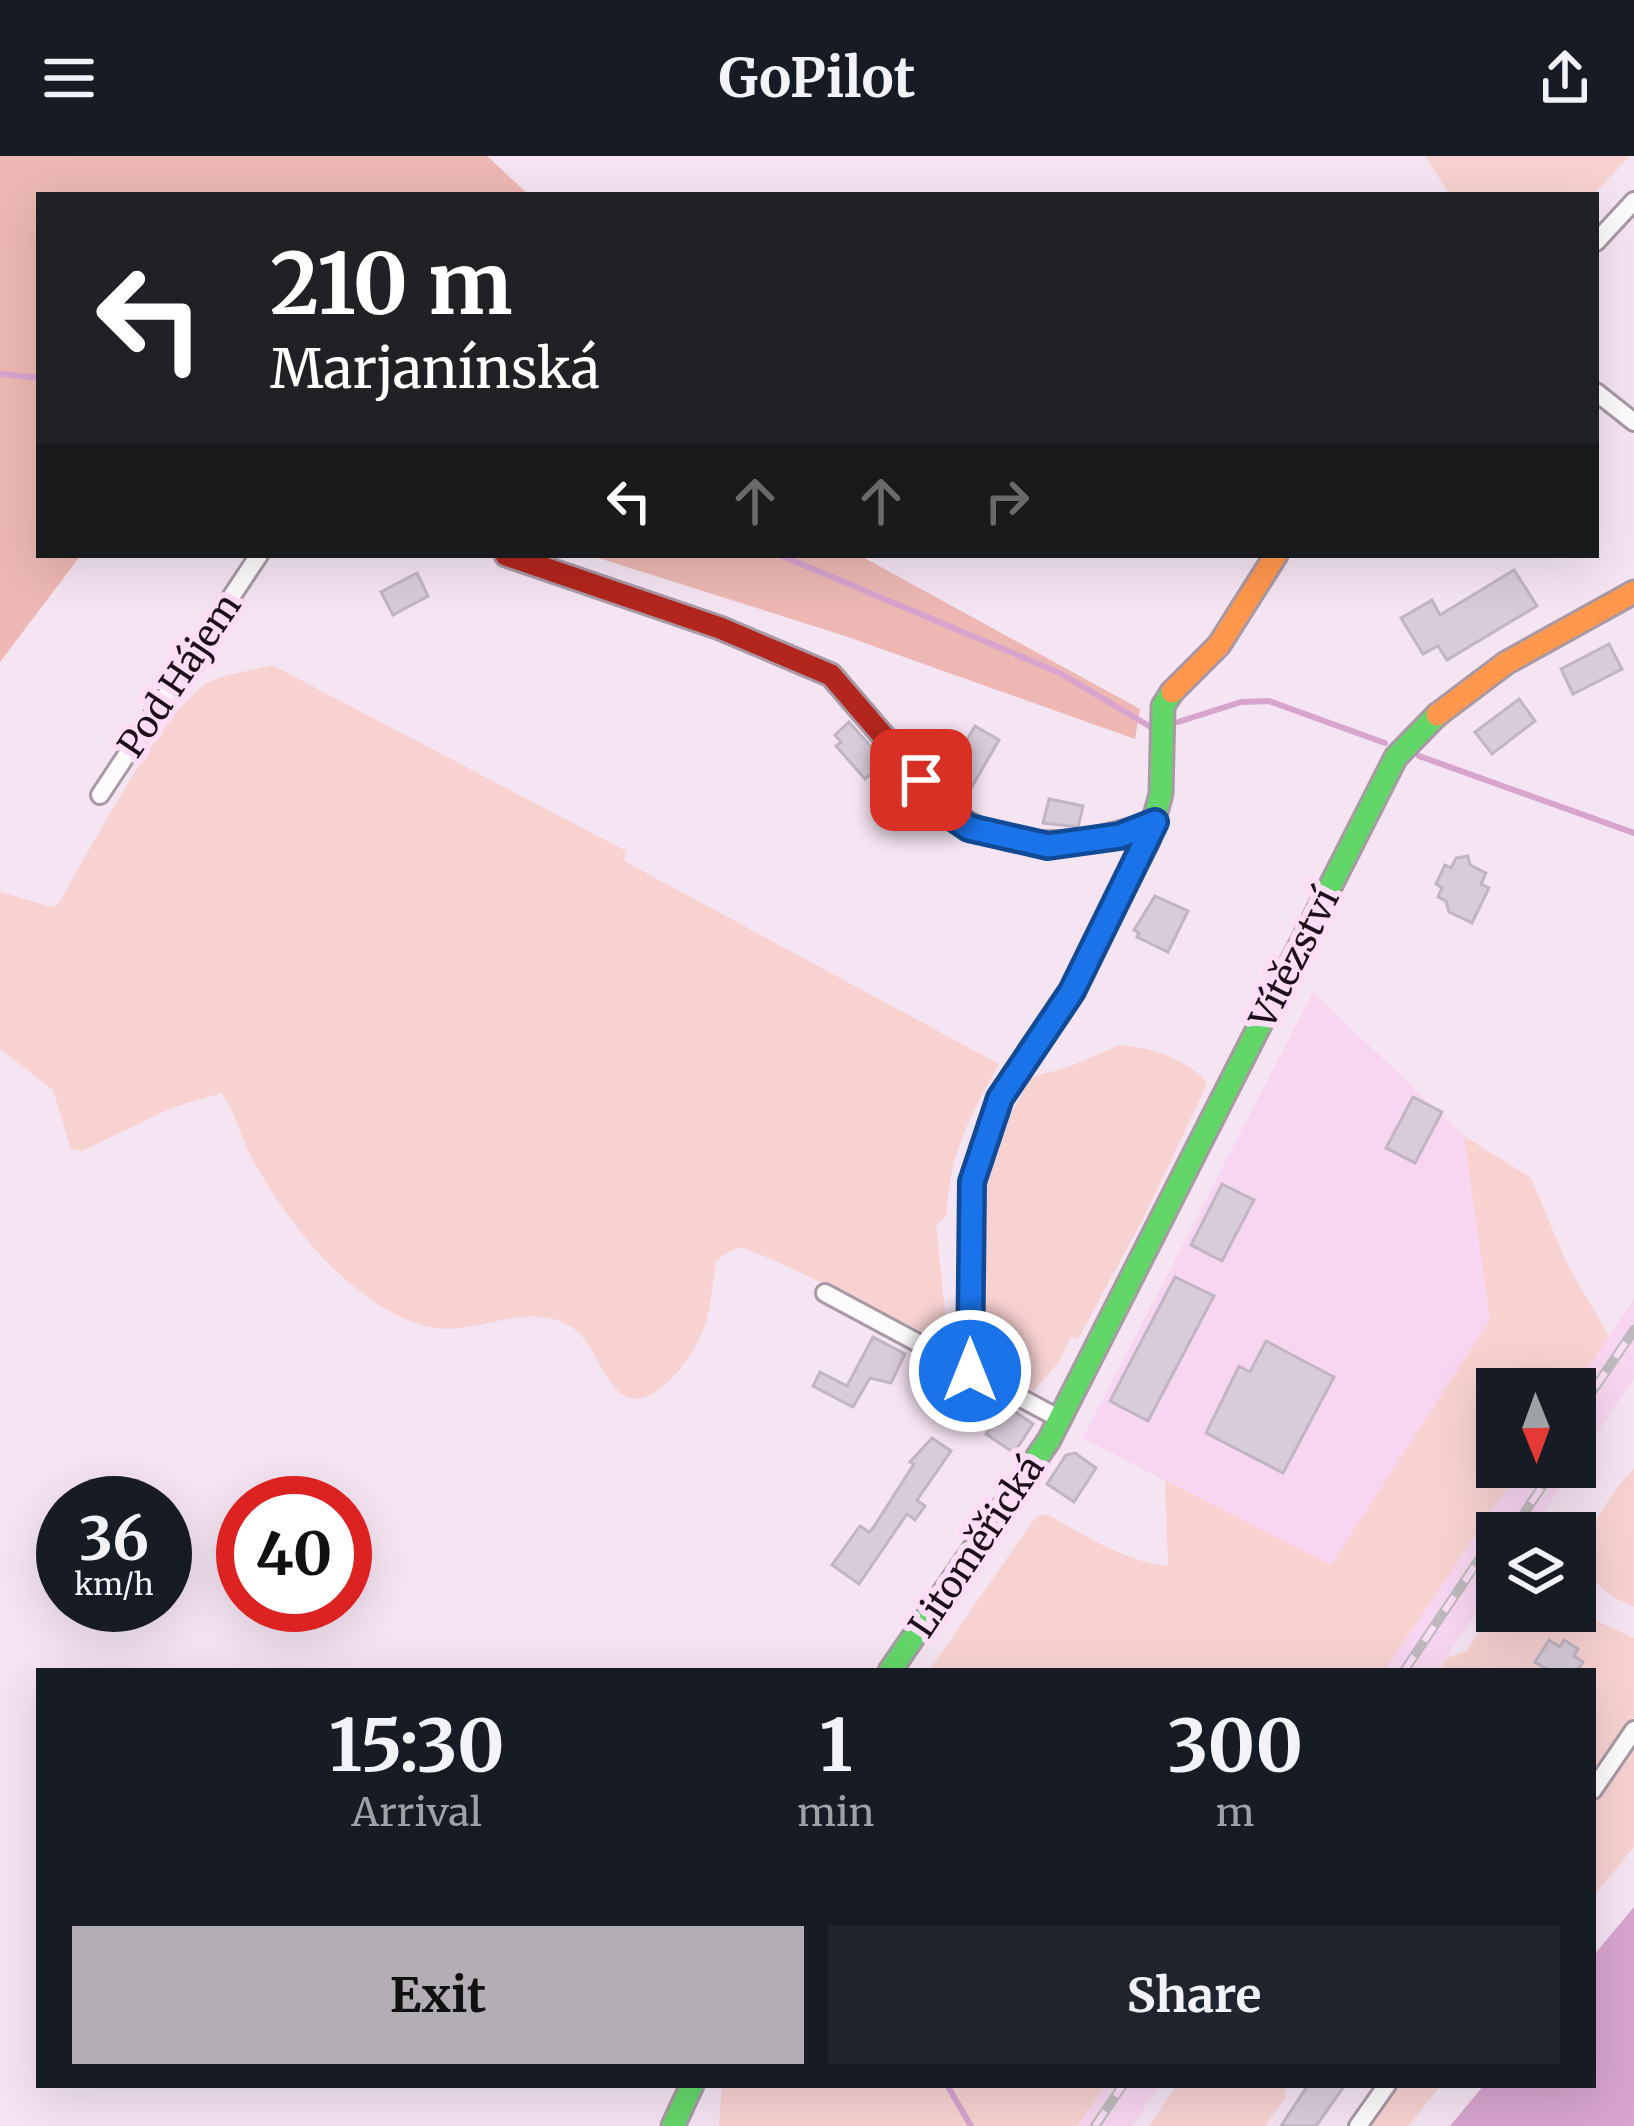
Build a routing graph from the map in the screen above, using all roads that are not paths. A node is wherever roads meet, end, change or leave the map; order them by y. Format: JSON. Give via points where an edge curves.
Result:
{"nodes":[{"id":1,"x":1634,"y":200,"type":"edge"},
{"id":2,"x":1599,"y":239,"type":"edge"},
{"id":3,"x":1599,"y":394,"type":"edge"},
{"id":4,"x":1634,"y":422,"type":"edge"},
{"id":5,"x":257,"y":558,"type":"edge"},
{"id":6,"x":515,"y":558,"type":"edge"},
{"id":7,"x":1274,"y":558,"type":"edge"},
{"id":8,"x":1634,"y":592,"type":"edge"},
{"id":9,"x":100,"y":795,"type":"dead end"},
{"id":10,"x":1155,"y":822,"type":"junction"},
{"id":11,"x":825,"y":1293,"type":"dead end"},
{"id":12,"x":970,"y":1371,"type":"junction"},
{"id":13,"x":1060,"y":1419,"type":"junction"},
{"id":14,"x":892,"y":1668,"type":"edge"},
{"id":15,"x":1631,"y":1735,"type":"edge"},
{"id":16,"x":1596,"y":1786,"type":"edge"},
{"id":17,"x":691,"y":2088,"type":"edge"},
{"id":18,"x":1385,"y":2088,"type":"edge"},
{"id":19,"x":674,"y":2126,"type":"edge"},
{"id":20,"x":1358,"y":2126,"type":"edge"}],
"edges":[{"from":1,"to":2,"type":"street"},
{"from":3,"to":4,"type":"street"},
{"from":5,"to":9,"type":"street","name":"Pod Hájem"},
{"from":6,"to":10,"type":"street","via":[[831,675],[969,828],[1048,846],[1120,836]]},
{"from":7,"to":10,"type":"street","via":[[1219,645],[1163,706]]},
{"from":8,"to":13,"type":"street","name":"Vítězství","via":[[1461,693],[1396,757]]},
{"from":10,"to":12,"type":"street","via":[[1072,991],[1000,1098],[972,1182]]},
{"from":11,"to":12,"type":"street"},
{"from":12,"to":13,"type":"street"},
{"from":13,"to":14,"type":"street","name":"Litoměřická"},
{"from":15,"to":16,"type":"street"},
{"from":17,"to":19,"type":"street"},
{"from":18,"to":20,"type":"street"}]}
